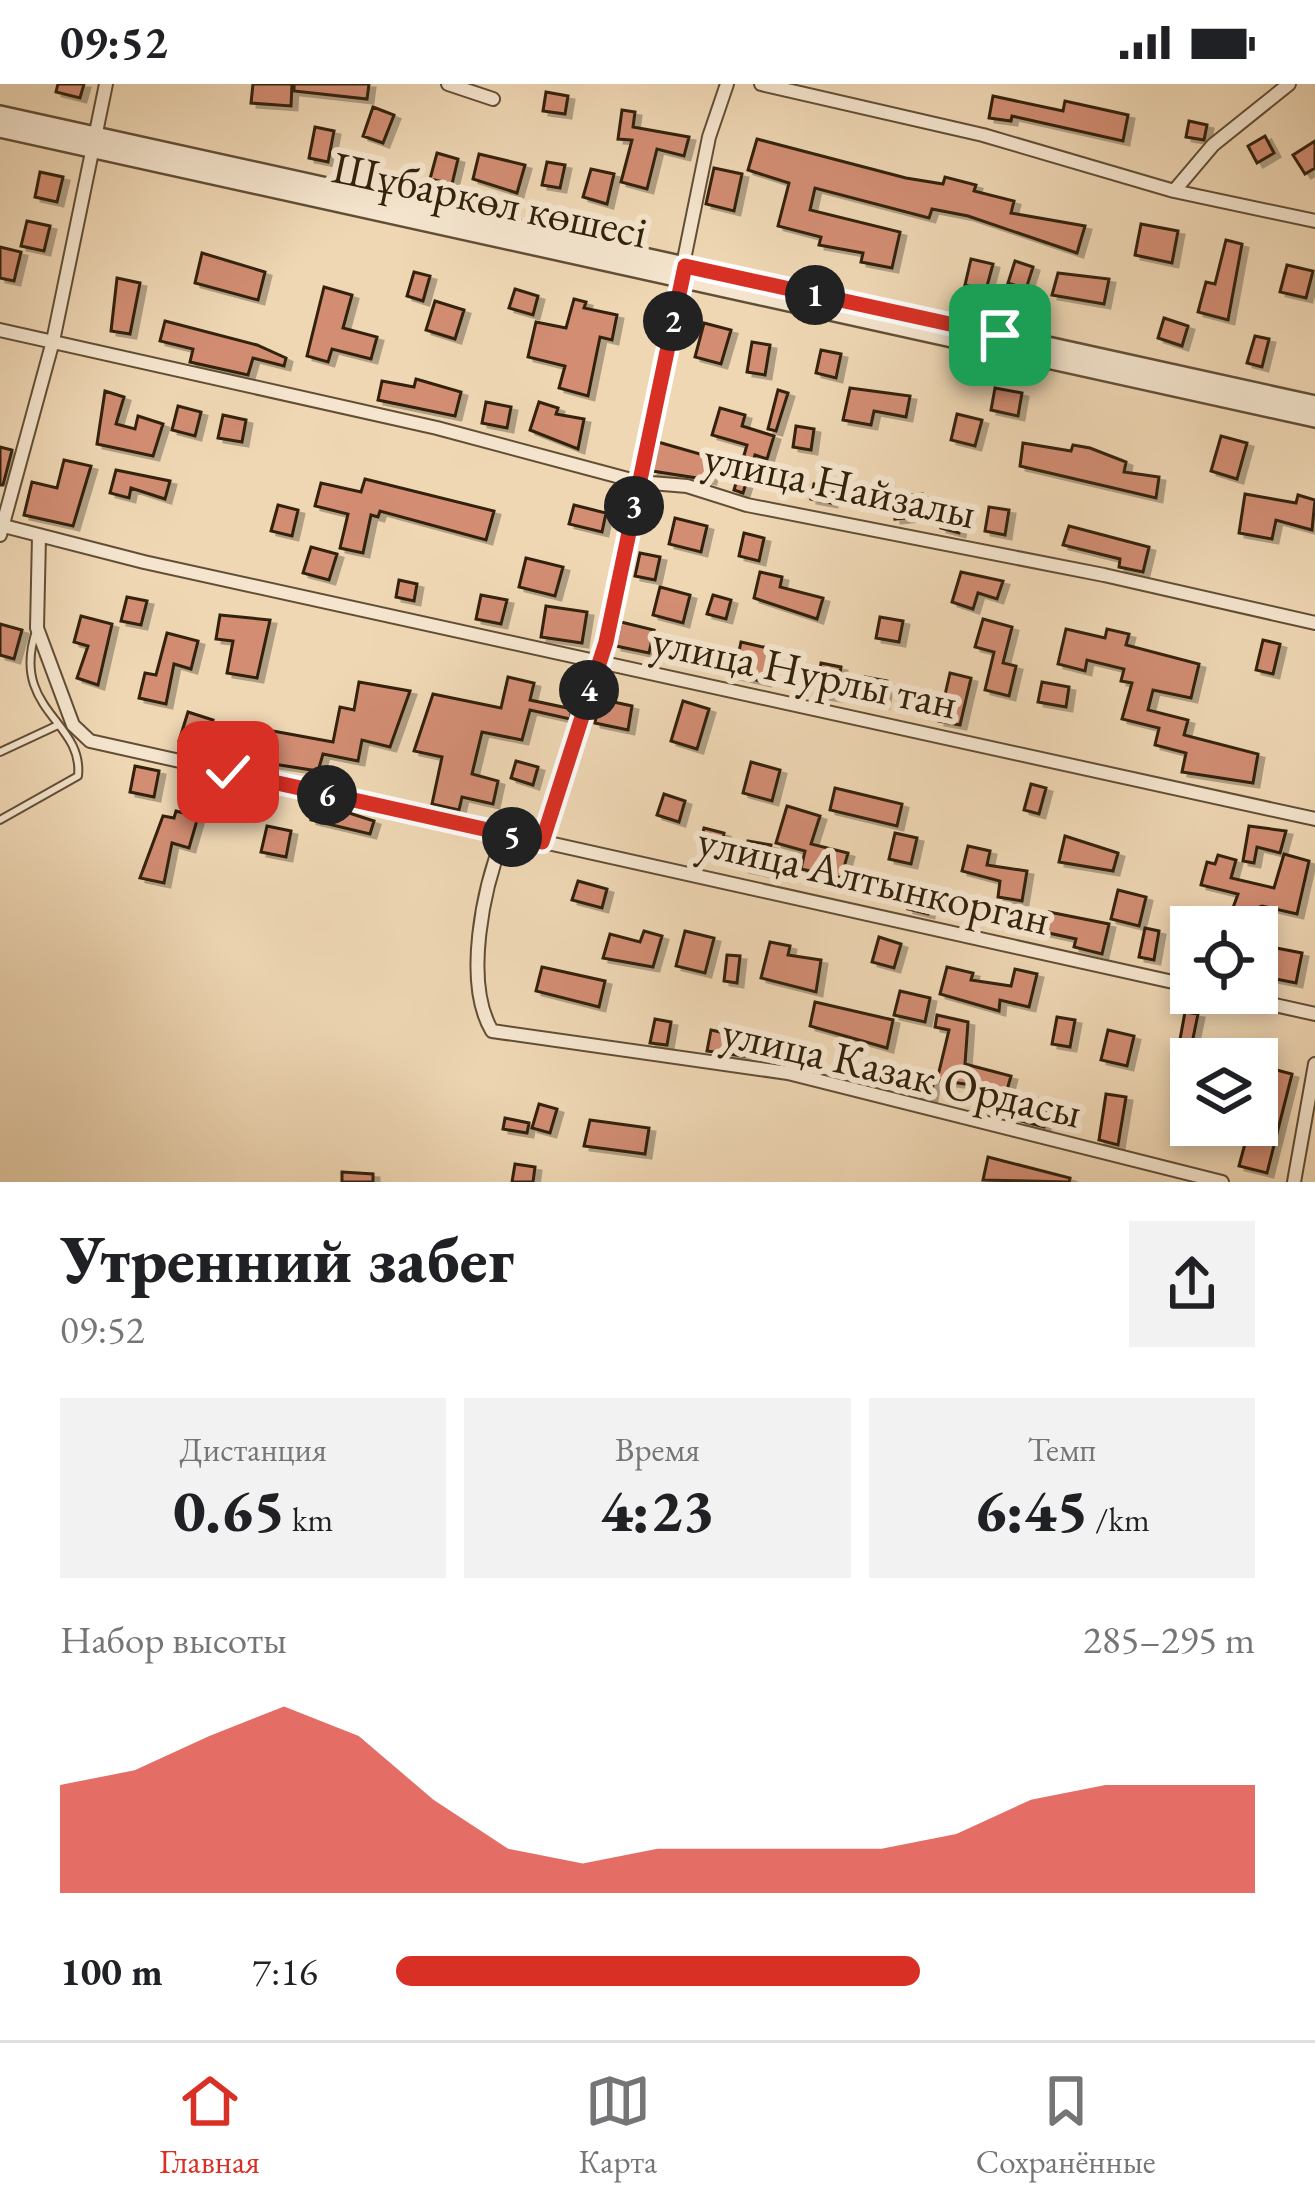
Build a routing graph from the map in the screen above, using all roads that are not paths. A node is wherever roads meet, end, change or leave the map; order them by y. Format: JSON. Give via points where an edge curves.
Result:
{"nodes":[{"id":1,"x":106,"y":84,"type":"edge"},
{"id":2,"x":448,"y":84,"type":"edge"},
{"id":3,"x":727,"y":84,"type":"edge"},
{"id":4,"x":761,"y":84,"type":"edge"},
{"id":5,"x":1289,"y":84,"type":"edge"},
{"id":6,"x":493,"y":99,"type":"dead end"},
{"id":7,"x":0,"y":114,"type":"edge"},
{"id":8,"x":0,"y":129,"type":"edge"},
{"id":9,"x":92,"y":142,"type":"junction"},
{"id":10,"x":1174,"y":191,"type":"junction"},
{"id":11,"x":1315,"y":221,"type":"edge"},
{"id":12,"x":684,"y":272,"type":"junction"},
{"id":13,"x":0,"y":330,"type":"edge"},
{"id":14,"x":53,"y":341,"type":"junction"},
{"id":15,"x":1315,"y":404,"type":"edge"},
{"id":16,"x":1315,"y":419,"type":"edge"},
{"id":17,"x":639,"y":482,"type":"junction"},
{"id":18,"x":1,"y":528,"type":"edge"},
{"id":19,"x":39,"y":536,"type":"junction"},
{"id":20,"x":1315,"y":623,"type":"edge"},
{"id":21,"x":37,"y":628,"type":"junction"},
{"id":22,"x":598,"y":662,"type":"junction"},
{"id":23,"x":58,"y":725,"type":"junction"},
{"id":24,"x":0,"y":752,"type":"edge"},
{"id":25,"x":0,"y":820,"type":"edge"},
{"id":26,"x":1315,"y":820,"type":"edge"},
{"id":27,"x":504,"y":836,"type":"junction"},
{"id":28,"x":542,"y":842,"type":"junction"},
{"id":29,"x":1170,"y":981,"type":"edge"},
{"id":30,"x":1278,"y":1006,"type":"edge"},
{"id":31,"x":1315,"y":1014,"type":"edge"},
{"id":32,"x":1315,"y":1064,"type":"edge"},
{"id":33,"x":1222,"y":1182,"type":"edge"},
{"id":34,"x":1294,"y":1182,"type":"edge"}],
"edges":[{"from":1,"to":9,"type":"street"},
{"from":2,"to":6,"type":"street"},
{"from":3,"to":12,"type":"street","via":[[716,103]]},
{"from":4,"to":10,"type":"street","via":[[983,135]]},
{"from":5,"to":10,"type":"street","via":[[1213,145]]},
{"from":7,"to":9,"type":"street","name":"Шұбаркөл көшесі"},
{"from":8,"to":9,"type":"street","name":"Шұбаркөл көшесі"},
{"from":9,"to":12,"type":"street","name":"Шұбаркөл көшесі"},
{"from":9,"to":14,"type":"street"},
{"from":10,"to":11,"type":"street"},
{"from":12,"to":15,"type":"street","name":"Шұбаркөл көшесі"},
{"from":12,"to":16,"type":"street","name":"Шұбаркөл көшесі"},
{"from":12,"to":17,"type":"street"},
{"from":13,"to":14,"type":"street","name":"улица Найзалы"},
{"from":14,"to":17,"type":"street","name":"улица Найзалы"},
{"from":14,"to":18,"type":"street"},
{"from":17,"to":20,"type":"street","name":"улица Найзалы"},
{"from":17,"to":22,"type":"street"},
{"from":18,"to":19,"type":"street","name":"улица Нурлы тан"},
{"from":19,"to":21,"type":"street"},
{"from":19,"to":22,"type":"street","name":"улица Нурлы тан"},
{"from":21,"to":23,"type":"lane","via":[[26,660]]},
{"from":21,"to":27,"type":"street","name":"улица Алтынкорган","via":[[73,725],[90,741]]},
{"from":22,"to":26,"type":"street","name":"улица Нурлы тан"},
{"from":22,"to":28,"type":"street"},
{"from":23,"to":24,"type":"lane"},
{"from":23,"to":25,"type":"lane","via":[[76,754],[78,776]]},
{"from":27,"to":28,"type":"street","name":"улица Алтынкорган"},
{"from":27,"to":33,"type":"street","name":"улица Казак Ордасы","via":[[482,929],[479,1009],[492,1031],[788,1072]]},
{"from":28,"to":29,"type":"street","name":"улица Алтынкорган"},
{"from":30,"to":31,"type":"street"},
{"from":32,"to":34,"type":"street"}]}
